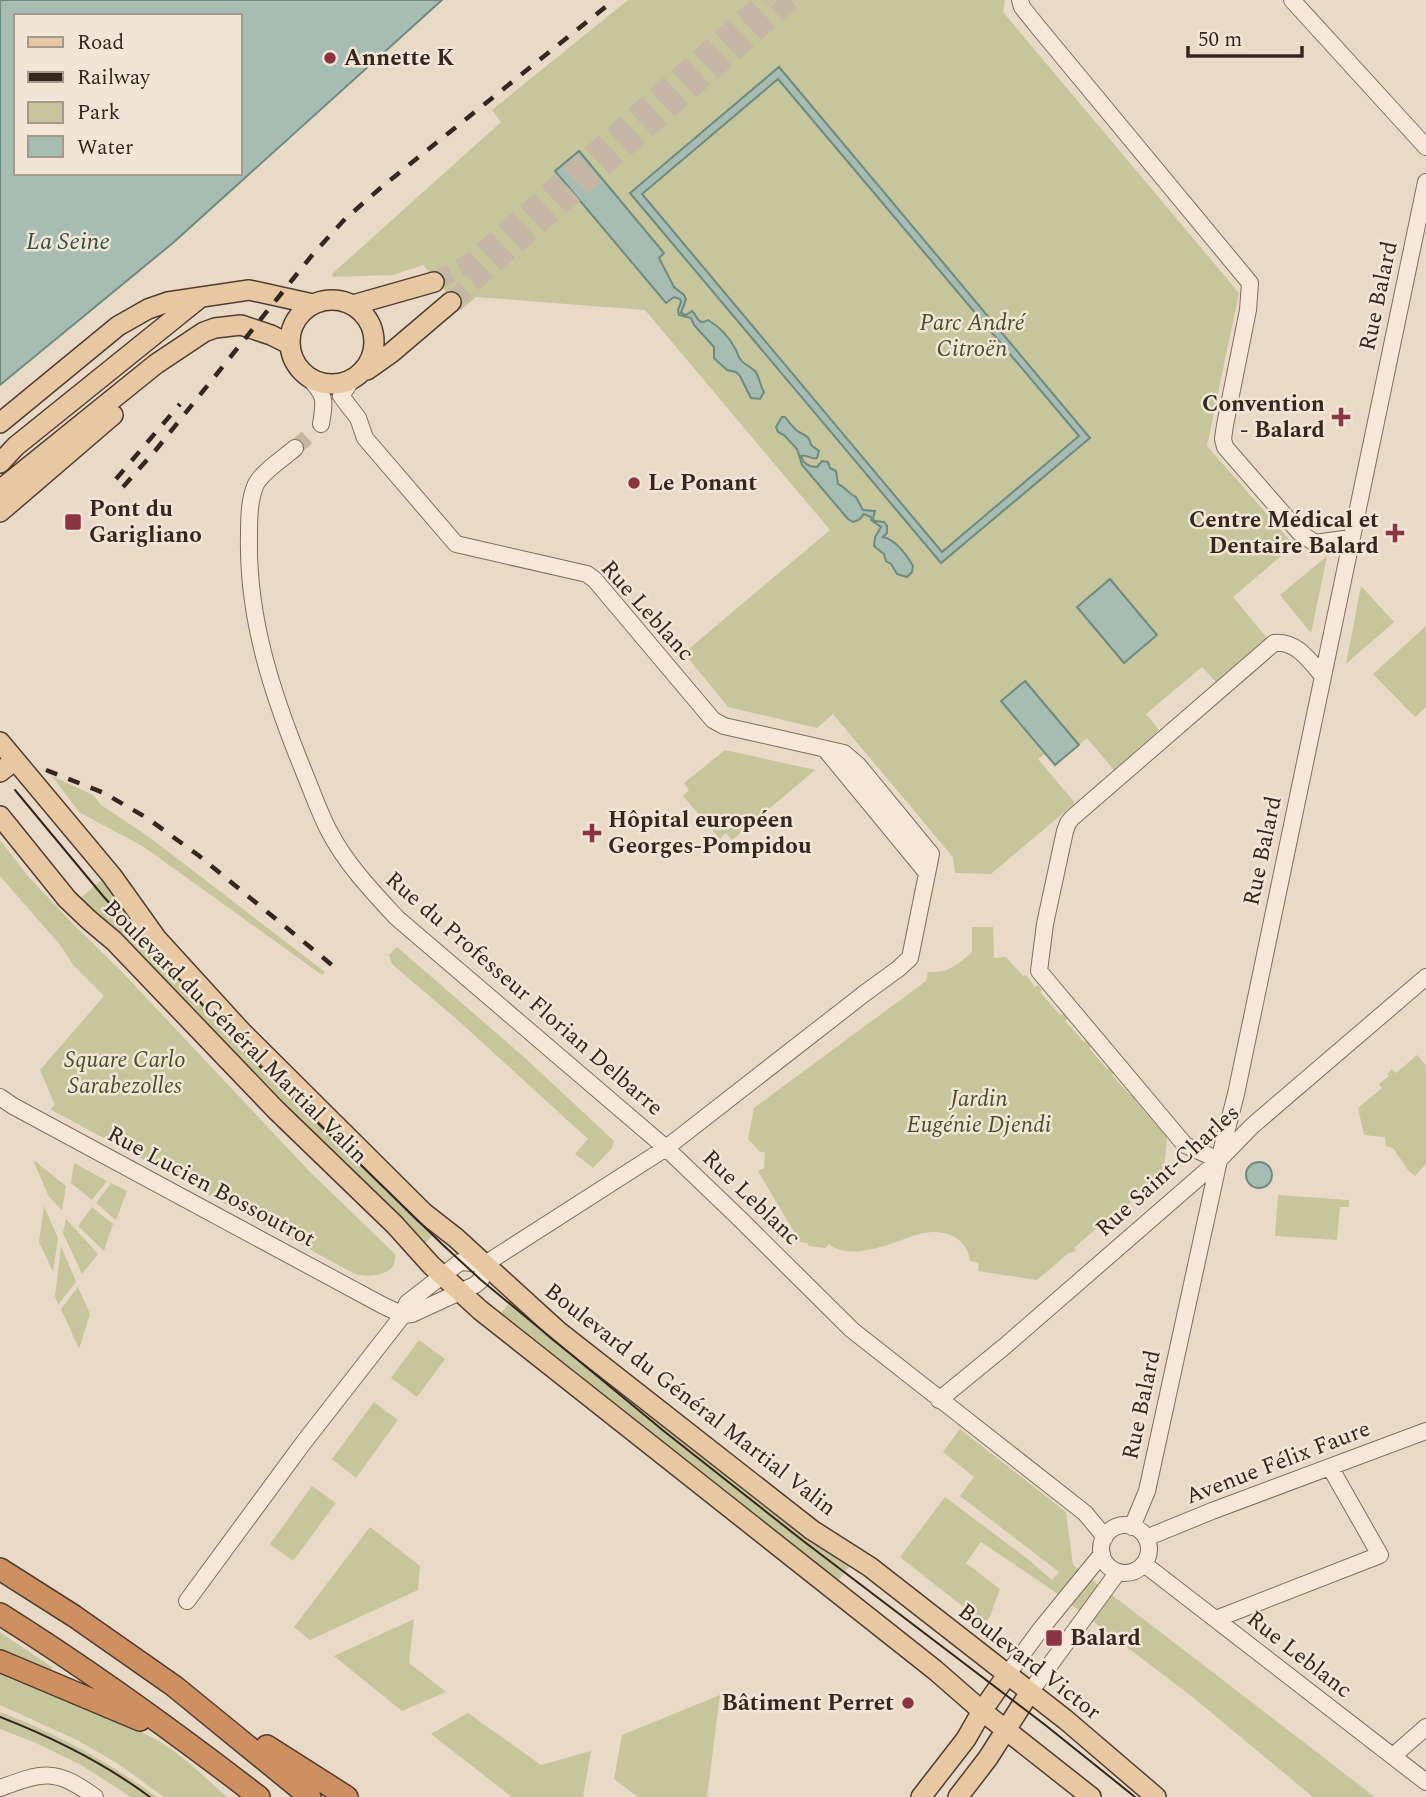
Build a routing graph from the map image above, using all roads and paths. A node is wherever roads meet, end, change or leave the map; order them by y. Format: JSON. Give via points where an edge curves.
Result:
{"nodes":[{"id":1,"x":1020,"y":0,"type":"edge"},
{"id":2,"x":1292,"y":0,"type":"edge"},
{"id":3,"x":1426,"y":147,"type":"edge"},
{"id":4,"x":1426,"y":182,"type":"edge"},
{"id":5,"x":434,"y":282,"type":"tunnel mouth"},
{"id":6,"x":202,"y":296,"type":"junction"},
{"id":7,"x":452,"y":302,"type":"tunnel mouth"},
{"id":8,"x":313,"y":304,"type":"junction"},
{"id":9,"x":353,"y":305,"type":"junction"},
{"id":10,"x":192,"y":338,"type":"junction"},
{"id":11,"x":289,"y":344,"type":"junction"},
{"id":12,"x":308,"y":377,"type":"junction"},
{"id":13,"x":351,"y":384,"type":"junction"},
{"id":14,"x":0,"y":423,"type":"edge"},
{"id":15,"x":295,"y":448,"type":"tunnel mouth"},
{"id":16,"x":0,"y":463,"type":"edge"},
{"id":17,"x":0,"y":490,"type":"edge"},
{"id":18,"x":0,"y":512,"type":"edge"},
{"id":19,"x":1351,"y":538,"type":"junction"},
{"id":20,"x":1322,"y":675,"type":"junction"},
{"id":21,"x":0,"y":742,"type":"edge"},
{"id":22,"x":7,"y":766,"type":"edge"},
{"id":23,"x":0,"y":816,"type":"edge"},
{"id":24,"x":1426,"y":977,"type":"edge"},
{"id":25,"x":0,"y":1097,"type":"edge"},
{"id":26,"x":666,"y":1148,"type":"junction"},
{"id":27,"x":1219,"y":1160,"type":"junction"},
{"id":28,"x":485,"y":1264,"type":"junction"},
{"id":29,"x":438,"y":1279,"type":"junction"},
{"id":30,"x":454,"y":1294,"type":"junction"},
{"id":31,"x":402,"y":1315,"type":"junction"},
{"id":32,"x":940,"y":1399,"type":"junction"},
{"id":33,"x":1426,"y":1432,"type":"edge"},
{"id":34,"x":1330,"y":1467,"type":"junction"},
{"id":35,"x":1132,"y":1527,"type":"junction"},
{"id":36,"x":1105,"y":1537,"type":"junction"},
{"id":37,"x":1146,"y":1538,"type":"junction"},
{"id":38,"x":1102,"y":1554,"type":"junction"},
{"id":39,"x":1144,"y":1564,"type":"junction"},
{"id":40,"x":870,"y":1567,"type":"joint"},
{"id":41,"x":3,"y":1569,"type":"edge"},
{"id":42,"x":1118,"y":1572,"type":"junction"},
{"id":43,"x":187,"y":1601,"type":"dead end"},
{"id":44,"x":0,"y":1614,"type":"edge"},
{"id":45,"x":1216,"y":1619,"type":"junction"},
{"id":46,"x":0,"y":1661,"type":"edge"},
{"id":47,"x":1007,"y":1675,"type":"junction"},
{"id":48,"x":174,"y":1686,"type":"junction"},
{"id":49,"x":1030,"y":1692,"type":"junction"},
{"id":50,"x":982,"y":1711,"type":"junction"},
{"id":51,"x":1426,"y":1727,"type":"edge"},
{"id":52,"x":1005,"y":1729,"type":"junction"},
{"id":53,"x":174,"y":1734,"type":"junction"},
{"id":54,"x":1393,"y":1756,"type":"junction"},
{"id":55,"x":235,"y":1779,"type":"junction"},
{"id":56,"x":1426,"y":1782,"type":"edge"},
{"id":57,"x":0,"y":1788,"type":"edge"},
{"id":58,"x":95,"y":1797,"type":"edge"},
{"id":59,"x":250,"y":1797,"type":"edge"},
{"id":60,"x":259,"y":1797,"type":"edge"},
{"id":61,"x":310,"y":1797,"type":"edge"},
{"id":62,"x":347,"y":1797,"type":"edge"},
{"id":63,"x":921,"y":1797,"type":"edge"},
{"id":64,"x":958,"y":1797,"type":"edge"},
{"id":65,"x":1091,"y":1797,"type":"edge"},
{"id":66,"x":1156,"y":1797,"type":"edge"}],
"edges":[{"from":1,"to":19,"type":"street","via":[[1021,7],[1250,283],[1225,447],[1307,539],[1315,543]]},
{"from":2,"to":3,"type":"street"},
{"from":4,"to":19,"type":"street","name":"Rue Balard"},
{"from":5,"to":9,"type":"main road"},
{"from":6,"to":8,"type":"main road","via":[[249,290]]},
{"from":6,"to":14,"type":"main road","via":[[167,302],[118,326]]},
{"from":6,"to":16,"type":"main road"},
{"from":7,"to":13,"type":"main road"},
{"from":8,"to":9,"type":"main road","via":[[340,300]]},
{"from":8,"to":11,"type":"main road","via":[[293,324]]},
{"from":9,"to":13,"type":"main road","via":[[371,324],[375,338],[369,364]]},
{"from":10,"to":11,"type":"main road","via":[[215,328],[241,325]]},
{"from":10,"to":17,"type":"main road"},
{"from":10,"to":18,"type":"main road","via":[[158,377]]},
{"from":11,"to":12,"type":"main road","via":[[295,363]]},
{"from":12,"to":13,"type":"main road","via":[[329,385]]},
{"from":12,"to":13,"type":"street","via":[[322,391],[324,408],[317,428]]},
{"from":13,"to":26,"type":"street","name":"Rue Leblanc","via":[[365,438],[456,544],[587,574],[713,720],[844,753],[930,854],[910,958]]},
{"from":15,"to":26,"type":"street","name":"Rue du Professeur Florian Delbarre","via":[[260,479],[253,492],[249,581],[274,696],[328,830],[358,877],[397,918]]},
{"from":19,"to":20,"type":"street","name":"Rue Balard"},
{"from":20,"to":27,"type":"street","name":"Rue Balard"},
{"from":20,"to":27,"type":"street","via":[[1301,650],[1274,643],[1073,818],[1065,831],[1045,924],[1039,971],[1185,1145]]},
{"from":21,"to":22,"type":"main road","name":"Boulevard du Général Martial Valin"},
{"from":22,"to":28,"type":"main road","name":"Boulevard du Général Martial Valin","via":[[113,876],[157,939],[241,1031],[424,1213]]},
{"from":23,"to":29,"type":"main road","name":"Boulevard du Général Martial Valin","via":[[67,899],[395,1225]]},
{"from":24,"to":27,"type":"street","name":"Rue Saint-Charles"},
{"from":25,"to":31,"type":"street","name":"Rue Lucien Bossoutrot"},
{"from":26,"to":28,"type":"street"},
{"from":26,"to":32,"type":"street","name":"Rue Leblanc","via":[[852,1330]]},
{"from":27,"to":32,"type":"street","name":"Rue Saint-Charles"},
{"from":27,"to":35,"type":"street","name":"Rue Balard","via":[[1147,1491]]},
{"from":28,"to":29,"type":"street","via":[[460,1262]]},
{"from":28,"to":30,"type":"street","via":[[481,1280]]},
{"from":28,"to":40,"type":"main road","name":"Boulevard du Général Martial Valin","via":[[558,1331],[812,1530]]},
{"from":29,"to":30,"type":"main road","name":"Boulevard du Général Martial Valin"},
{"from":29,"to":31,"type":"street","via":[[407,1303]]},
{"from":30,"to":31,"type":"street"},
{"from":30,"to":50,"type":"main road","name":"Boulevard du Général Martial Valin","via":[[814,1573]]},
{"from":31,"to":43,"type":"street"},
{"from":32,"to":36,"type":"street","name":"Rue Leblanc","via":[[1084,1513]]},
{"from":33,"to":34,"type":"street","name":"Avenue Félix Faure"},
{"from":34,"to":37,"type":"street","name":"Avenue Félix Faure"},
{"from":34,"to":45,"type":"street","via":[[1380,1555]]},
{"from":35,"to":36,"type":"street","via":[[1114,1528]]},
{"from":35,"to":37,"type":"street"},
{"from":36,"to":38,"type":"street"},
{"from":37,"to":39,"type":"street","via":[[1149,1547]]},
{"from":38,"to":42,"type":"street"},
{"from":38,"to":47,"type":"street"},
{"from":39,"to":42,"type":"street","via":[[1132,1572]]},
{"from":39,"to":45,"type":"street","name":"Rue Leblanc"},
{"from":40,"to":47,"type":"main road","name":"Boulevard Victor"},
{"from":41,"to":48,"type":"highway"},
{"from":42,"to":49,"type":"street"},
{"from":44,"to":53,"type":"highway"},
{"from":45,"to":54,"type":"street","name":"Rue Leblanc"},
{"from":46,"to":53,"type":"highway"},
{"from":47,"to":49,"type":"main road","name":"Boulevard Victor"},
{"from":47,"to":50,"type":"main road"},
{"from":48,"to":61,"type":"highway"},
{"from":48,"to":62,"type":"highway"},
{"from":49,"to":52,"type":"main road"},
{"from":49,"to":66,"type":"main road","name":"Boulevard Victor"},
{"from":50,"to":52,"type":"main road"},
{"from":50,"to":63,"type":"main road"},
{"from":51,"to":54,"type":"street"},
{"from":52,"to":64,"type":"main road"},
{"from":52,"to":65,"type":"main road"},
{"from":53,"to":55,"type":"highway"},
{"from":54,"to":56,"type":"street","name":"Rue Leblanc"},
{"from":55,"to":59,"type":"highway"},
{"from":55,"to":60,"type":"highway"},
{"from":57,"to":58,"type":"street","via":[[46,1775],[76,1783]]}]}
